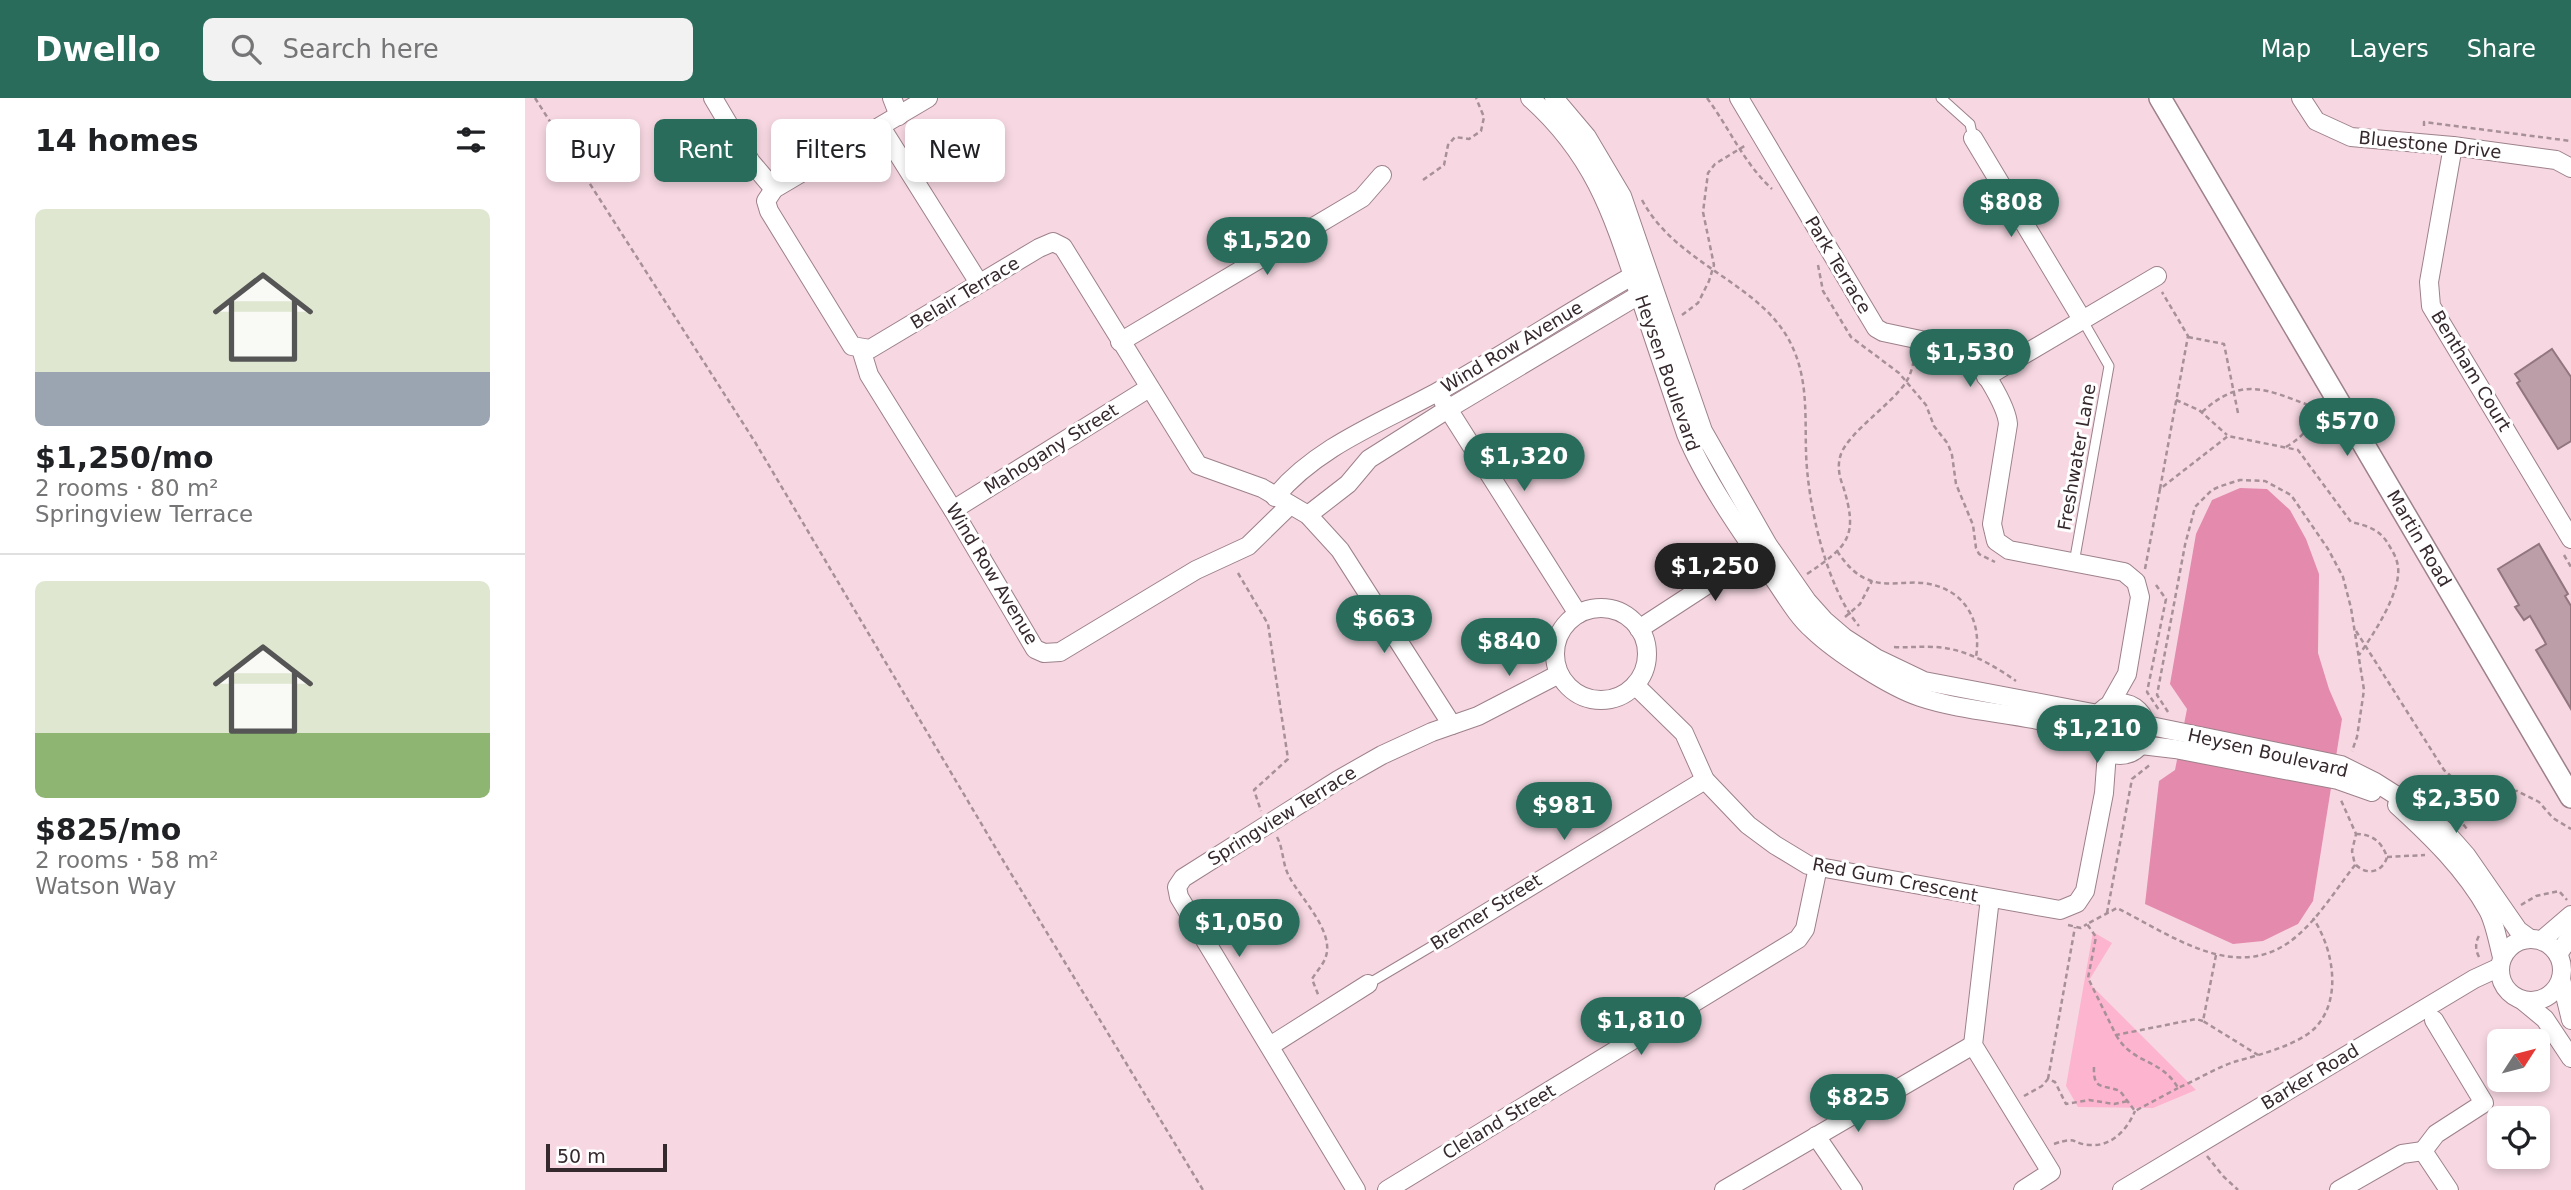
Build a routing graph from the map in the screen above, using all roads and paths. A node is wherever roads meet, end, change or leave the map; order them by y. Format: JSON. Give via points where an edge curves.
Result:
{"nodes":[{"id":1,"x":535,"y":98,"type":"edge"},
{"id":2,"x":713,"y":98,"type":"edge"},
{"id":3,"x":892,"y":98,"type":"edge"},
{"id":4,"x":928,"y":98,"type":"edge"},
{"id":5,"x":1476,"y":98,"type":"edge"},
{"id":6,"x":1530,"y":98,"type":"edge"},
{"id":7,"x":1555,"y":98,"type":"edge"},
{"id":8,"x":1739,"y":98,"type":"edge"},
{"id":9,"x":1941,"y":98,"type":"edge"},
{"id":10,"x":2160,"y":98,"type":"edge"},
{"id":11,"x":2301,"y":98,"type":"edge"},
{"id":12,"x":898,"y":116,"type":"junction"},
{"id":13,"x":891,"y":121,"type":"edge"},
{"id":14,"x":1973,"y":138,"type":"joint"},
{"id":15,"x":2571,"y":141,"type":"edge"},
{"id":16,"x":891,"y":143,"type":"edge"},
{"id":17,"x":2421,"y":144,"type":"junction"},
{"id":18,"x":2453,"y":146,"type":"junction"},
{"id":19,"x":1734,"y":152,"type":"dead end"},
{"id":20,"x":2571,"y":168,"type":"edge"},
{"id":21,"x":1382,"y":176,"type":"dead end"},
{"id":22,"x":1423,"y":180,"type":"dead end"},
{"id":23,"x":786,"y":182,"type":"edge"},
{"id":24,"x":774,"y":189,"type":"junction"},
{"id":25,"x":1640,"y":196,"type":"dead end"},
{"id":26,"x":1649,"y":213,"type":"junction"},
{"id":27,"x":1648,"y":221,"type":"dead end"},
{"id":28,"x":1712,"y":271,"type":"junction"},
{"id":29,"x":1640,"y":272,"type":"junction"},
{"id":30,"x":979,"y":283,"type":"junction"},
{"id":31,"x":2159,"y":284,"type":"joint"},
{"id":32,"x":1646,"y":291,"type":"junction"},
{"id":33,"x":2083,"y":321,"type":"junction"},
{"id":34,"x":1664,"y":322,"type":"junction"},
{"id":35,"x":2188,"y":337,"type":"junction"},
{"id":36,"x":1976,"y":338,"type":"dead end"},
{"id":37,"x":1921,"y":340,"type":"junction"},
{"id":38,"x":1120,"y":342,"type":"junction"},
{"id":39,"x":2015,"y":343,"type":"dead end"},
{"id":40,"x":861,"y":349,"type":"junction"},
{"id":41,"x":1986,"y":377,"type":"junction"},
{"id":42,"x":1149,"y":388,"type":"junction"},
{"id":43,"x":2233,"y":390,"type":"junction"},
{"id":44,"x":1438,"y":392,"type":"junction"},
{"id":45,"x":2333,"y":392,"type":"junction"},
{"id":46,"x":2176,"y":400,"type":"junction"},
{"id":47,"x":2311,"y":406,"type":"junction"},
{"id":48,"x":1448,"y":409,"type":"junction"},
{"id":49,"x":2202,"y":412,"type":"junction"},
{"id":50,"x":2238,"y":413,"type":"dead end"},
{"id":51,"x":2228,"y":436,"type":"junction"},
{"id":52,"x":2285,"y":448,"type":"junction"},
{"id":53,"x":2159,"y":489,"type":"junction"},
{"id":54,"x":1961,"y":493,"type":"dead end"},
{"id":55,"x":1282,"y":501,"type":"junction"},
{"id":56,"x":953,"y":510,"type":"junction"},
{"id":57,"x":1308,"y":515,"type":"junction"},
{"id":58,"x":2568,"y":548,"type":"edge"},
{"id":59,"x":1762,"y":549,"type":"junction"},
{"id":60,"x":1837,"y":551,"type":"junction"},
{"id":61,"x":1827,"y":561,"type":"junction"},
{"id":62,"x":2074,"y":563,"type":"junction"},
{"id":63,"x":2006,"y":564,"type":"dead end"},
{"id":64,"x":2571,"y":567,"type":"edge"},
{"id":65,"x":1803,"y":569,"type":"dead end"},
{"id":66,"x":2144,"y":571,"type":"dead end"},
{"id":67,"x":1238,"y":573,"type":"dead end"},
{"id":68,"x":2150,"y":578,"type":"dead end"},
{"id":69,"x":1873,"y":581,"type":"junction"},
{"id":70,"x":1578,"y":614,"type":"junction"},
{"id":71,"x":1850,"y":614,"type":"junction"},
{"id":72,"x":1843,"y":618,"type":"dead end"},
{"id":73,"x":1860,"y":626,"type":"dead end"},
{"id":74,"x":1639,"y":629,"type":"junction"},
{"id":75,"x":2355,"y":630,"type":"junction"},
{"id":76,"x":1867,"y":634,"type":"dead end"},
{"id":77,"x":2365,"y":646,"type":"junction"},
{"id":78,"x":1893,"y":647,"type":"dead end"},
{"id":79,"x":2359,"y":655,"type":"junction"},
{"id":80,"x":1976,"y":657,"type":"junction"},
{"id":81,"x":1559,"y":674,"type":"junction"},
{"id":82,"x":2127,"y":674,"type":"junction"},
{"id":83,"x":1635,"y":685,"type":"junction"},
{"id":84,"x":2021,"y":685,"type":"dead end"},
{"id":85,"x":2134,"y":706,"type":"junction"},
{"id":86,"x":2104,"y":709,"type":"junction"},
{"id":87,"x":1452,"y":725,"type":"junction"},
{"id":88,"x":2146,"y":725,"type":"junction"},
{"id":89,"x":2170,"y":729,"type":"junction"},
{"id":90,"x":2095,"y":737,"type":"junction"},
{"id":91,"x":2141,"y":746,"type":"junction"},
{"id":92,"x":2115,"y":753,"type":"junction"},
{"id":93,"x":2156,"y":759,"type":"dead end"},
{"id":94,"x":2342,"y":774,"type":"junction"},
{"id":95,"x":1705,"y":780,"type":"junction"},
{"id":96,"x":2571,"y":797,"type":"edge"},
{"id":97,"x":1261,"y":812,"type":"dead end"},
{"id":98,"x":2571,"y":829,"type":"edge"},
{"id":99,"x":2356,"y":834,"type":"junction"},
{"id":100,"x":1277,"y":836,"type":"dead end"},
{"id":101,"x":2430,"y":855,"type":"dead end"},
{"id":102,"x":2387,"y":857,"type":"junction"},
{"id":103,"x":2355,"y":865,"type":"junction"},
{"id":104,"x":1818,"y":867,"type":"junction"},
{"id":105,"x":1990,"y":898,"type":"junction"},
{"id":106,"x":2107,"y":913,"type":"junction"},
{"id":107,"x":2571,"y":915,"type":"edge"},
{"id":108,"x":2313,"y":918,"type":"junction"},
{"id":109,"x":2087,"y":924,"type":"junction"},
{"id":110,"x":2063,"y":925,"type":"dead end"},
{"id":111,"x":2075,"y":927,"type":"junction"},
{"id":112,"x":2484,"y":930,"type":"dead end"},
{"id":113,"x":2571,"y":936,"type":"edge"},
{"id":114,"x":1444,"y":939,"type":"joint"},
{"id":115,"x":2536,"y":939,"type":"junction"},
{"id":116,"x":2558,"y":954,"type":"junction"},
{"id":117,"x":2216,"y":955,"type":"junction"},
{"id":118,"x":2496,"y":966,"type":"junction"},
{"id":119,"x":2561,"y":979,"type":"junction"},
{"id":120,"x":1368,"y":984,"type":"joint"},
{"id":121,"x":2522,"y":1000,"type":"junction"},
{"id":122,"x":1327,"y":1010,"type":"junction"},
{"id":123,"x":2434,"y":1020,"type":"dead end"},
{"id":124,"x":2571,"y":1020,"type":"edge"},
{"id":125,"x":2203,"y":1021,"type":"junction"},
{"id":126,"x":2116,"y":1035,"type":"junction"},
{"id":127,"x":1973,"y":1045,"type":"junction"},
{"id":128,"x":1270,"y":1046,"type":"junction"},
{"id":129,"x":2258,"y":1055,"type":"junction"},
{"id":130,"x":2571,"y":1058,"type":"edge"},
{"id":131,"x":2094,"y":1067,"type":"dead end"},
{"id":132,"x":2048,"y":1079,"type":"junction"},
{"id":133,"x":2178,"y":1088,"type":"junction"},
{"id":134,"x":2020,"y":1099,"type":"dead end"},
{"id":135,"x":2128,"y":1101,"type":"junction"},
{"id":136,"x":2135,"y":1111,"type":"junction"},
{"id":137,"x":1816,"y":1136,"type":"junction"},
{"id":138,"x":2068,"y":1138,"type":"dead end"},
{"id":139,"x":2200,"y":1143,"type":"junction"},
{"id":140,"x":2423,"y":1151,"type":"junction"},
{"id":141,"x":1203,"y":1190,"type":"edge"},
{"id":142,"x":1356,"y":1190,"type":"edge"},
{"id":143,"x":1387,"y":1190,"type":"edge"},
{"id":144,"x":1724,"y":1190,"type":"edge"},
{"id":145,"x":1853,"y":1190,"type":"edge"},
{"id":146,"x":2023,"y":1190,"type":"edge"},
{"id":147,"x":2122,"y":1190,"type":"edge"},
{"id":148,"x":2238,"y":1190,"type":"edge"},
{"id":149,"x":2339,"y":1190,"type":"edge"},
{"id":150,"x":2449,"y":1190,"type":"edge"}],
"edges":[{"from":1,"to":141,"type":"path","via":[[755,442]]},
{"from":2,"to":24,"type":"street","via":[[751,162]]},
{"from":3,"to":12,"type":"street"},
{"from":4,"to":12,"type":"street"},
{"from":5,"to":22,"type":"path","via":[[1484,117],[1481,131],[1469,139],[1455,137],[1448,145],[1444,165]]},
{"from":6,"to":29,"type":"street","name":"Heysen Boulevard","via":[[1572,143],[1594,177]]},
{"from":7,"to":29,"type":"street","name":"Heysen Boulevard","via":[[1615,181],[1629,213]]},
{"from":8,"to":37,"type":"street","name":"Park Terrace","via":[[1870,320],[1883,332]]},
{"from":9,"to":14,"type":"lane","via":[[1970,124]]},
{"from":10,"to":45,"type":"street","name":"Martin Road"},
{"from":11,"to":17,"type":"street","name":"Bluestone Drive","via":[[2316,121],[2351,137]]},
{"from":12,"to":13,"type":"street"},
{"from":14,"to":33,"type":"street"},
{"from":15,"to":17,"type":"path","via":[[2424,122]]},
{"from":16,"to":30,"type":"street"},
{"from":17,"to":18,"type":"street","name":"Bluestone Drive"},
{"from":18,"to":20,"type":"street","name":"Bluestone Drive","via":[[2556,160]]},
{"from":18,"to":58,"type":"street","name":"Bentham Court","via":[[2428,282],[2431,306]]},
{"from":19,"to":28,"type":"path","via":[[1711,168],[1706,182],[1703,212]]},
{"from":21,"to":38,"type":"street","via":[[1362,198]]},
{"from":23,"to":24,"type":"street"},
{"from":24,"to":40,"type":"street","via":[[766,201],[769,211],[852,346]]},
{"from":25,"to":26,"type":"path"},
{"from":26,"to":27,"type":"path"},
{"from":26,"to":28,"type":"path"},
{"from":28,"to":34,"type":"path","via":[[1698,303]]},
{"from":28,"to":61,"type":"path","via":[[1767,311],[1792,345],[1805,396],[1811,499]]},
{"from":29,"to":32,"type":"street","name":"Heysen Boulevard"},
{"from":29,"to":44,"type":"street","name":"Wind Row Avenue"},
{"from":30,"to":38,"type":"street","name":"Belair Terrace","via":[[1053,242],[1063,247]]},
{"from":30,"to":40,"type":"street","name":"Belair Terrace","via":[[870,349]]},
{"from":31,"to":33,"type":"street"},
{"from":31,"to":35,"type":"path"},
{"from":32,"to":34,"type":"street","name":"Heysen Boulevard"},
{"from":32,"to":48,"type":"street","name":"Wind Row Avenue"},
{"from":32,"to":59,"type":"street","name":"Heysen Boulevard","via":[[1691,446]]},
{"from":33,"to":41,"type":"street"},
{"from":33,"to":62,"type":"lane","name":"Freshwater Lane","via":[[2109,366]]},
{"from":34,"to":59,"type":"street","name":"Heysen Boulevard","via":[[1703,431]]},
{"from":35,"to":43,"type":"path","via":[[2224,344]]},
{"from":35,"to":46,"type":"path"},
{"from":36,"to":39,"type":"path"},
{"from":37,"to":41,"type":"street","name":"Park Terrace","via":[[1969,352]]},
{"from":37,"to":60,"type":"path","via":[[1906,382],[1841,452],[1839,464],[1852,523]]},
{"from":38,"to":42,"type":"street","name":"Belair Terrace"},
{"from":40,"to":56,"type":"street","name":"Wind Row Avenue","via":[[869,374]]},
{"from":41,"to":62,"type":"street","name":"Park Terrace","via":[[2008,424],[1992,524],[1996,541],[2009,550]]},
{"from":42,"to":55,"type":"street","name":"Belair Terrace","via":[[1198,465],[1262,488]]},
{"from":42,"to":56,"type":"street","name":"Mahogany Street"},
{"from":43,"to":47,"type":"path","via":[[2275,393]]},
{"from":43,"to":49,"type":"path"},
{"from":43,"to":50,"type":"path"},
{"from":44,"to":48,"type":"street"},
{"from":44,"to":55,"type":"street","name":"Wind Row Avenue","via":[[1323,455],[1283,487]]},
{"from":45,"to":47,"type":"path"},
{"from":45,"to":96,"type":"street","name":"Martin Road"},
{"from":46,"to":49,"type":"path"},
{"from":46,"to":53,"type":"path"},
{"from":47,"to":52,"type":"path","via":[[2306,432]]},
{"from":48,"to":57,"type":"street","name":"Wind Row Avenue","via":[[1369,459],[1348,484]]},
{"from":48,"to":70,"type":"street"},
{"from":49,"to":51,"type":"path"},
{"from":51,"to":52,"type":"path"},
{"from":51,"to":53,"type":"path"},
{"from":52,"to":77,"type":"path","via":[[2298,450],[2351,522],[2371,526],[2382,535],[2398,563],[2390,601]]},
{"from":53,"to":66,"type":"path"},
{"from":54,"to":63,"type":"path","via":[[1979,554]]},
{"from":55,"to":56,"type":"street","name":"Wind Row Avenue","via":[[1248,547],[1196,570],[1060,652],[1044,653],[1035,649]]},
{"from":55,"to":57,"type":"street","name":"Belair Terrace"},
{"from":57,"to":87,"type":"street","name":"Belair Terrace","via":[[1340,550]]},
{"from":58,"to":64,"type":"path"},
{"from":59,"to":74,"type":"street"},
{"from":59,"to":86,"type":"street","name":"Heysen Boulevard","via":[[1845,638],[1924,681]]},
{"from":59,"to":90,"type":"street","name":"Heysen Boulevard","via":[[1812,630],[1883,680],[1962,708],[2074,727]]},
{"from":60,"to":61,"type":"path"},
{"from":60,"to":69,"type":"path","via":[[1854,572]]},
{"from":61,"to":65,"type":"path","via":[[1807,575]]},
{"from":61,"to":71,"type":"path"},
{"from":62,"to":82,"type":"street","name":"Park Terrace","via":[[2124,572],[2136,582],[2140,597]]},
{"from":67,"to":97,"type":"path","via":[[1268,624],[1287,759],[1254,790]]},
{"from":68,"to":89,"type":"path","via":[[2166,599],[2147,692]]},
{"from":69,"to":71,"type":"path"},
{"from":69,"to":80,"type":"path","via":[[1926,583],[1951,593],[1963,602],[1976,624]]},
{"from":70,"to":74,"type":"street","via":[[1591,609],[1618,611]]},
{"from":70,"to":81,"type":"street","via":[[1559,634],[1555,660]]},
{"from":71,"to":73,"type":"path"},
{"from":72,"to":76,"type":"path"},
{"from":74,"to":83,"type":"street","via":[[1647,658]]},
{"from":75,"to":77,"type":"path"},
{"from":75,"to":79,"type":"path"},
{"from":75,"to":89,"type":"path","via":[[2343,577],[2291,495],[2252,479],[2221,486],[2205,496],[2189,522],[2157,695],[2170,715]]},
{"from":77,"to":79,"type":"path"},
{"from":77,"to":98,"type":"path","via":[[2444,769],[2477,800],[2517,791]]},
{"from":78,"to":80,"type":"path","via":[[1936,647]]},
{"from":79,"to":94,"type":"path","via":[[2364,690],[2357,737]]},
{"from":80,"to":84,"type":"path"},
{"from":81,"to":83,"type":"street","via":[[1579,695],[1594,700],[1623,695]]},
{"from":81,"to":87,"type":"street","name":"Springview Terrace"},
{"from":82,"to":85,"type":"street"},
{"from":82,"to":86,"type":"street"},
{"from":83,"to":95,"type":"street","name":"Red Gum Crescent","via":[[1683,733]]},
{"from":85,"to":86,"type":"street","via":[[2126,703]]},
{"from":85,"to":88,"type":"street"},
{"from":86,"to":90,"type":"street"},
{"from":87,"to":128,"type":"street","name":"Springview Terrace","via":[[1390,751],[1338,780],[1183,878],[1177,887]]},
{"from":88,"to":89,"type":"street","name":"Heysen Boulevard"},
{"from":88,"to":91,"type":"street"},
{"from":89,"to":91,"type":"street","name":"Heysen Boulevard"},
{"from":89,"to":94,"type":"street","name":"Heysen Boulevard"},
{"from":90,"to":92,"type":"street"},
{"from":91,"to":92,"type":"street"},
{"from":92,"to":105,"type":"street","name":"Red Gum Crescent","via":[[2085,891],[2077,904],[2060,910]]},
{"from":93,"to":106,"type":"path","via":[[2133,779]]},
{"from":94,"to":99,"type":"path","via":[[2340,796]]},
{"from":94,"to":115,"type":"street","name":"Heysen Boulevard","via":[[2397,794],[2444,830],[2518,930]]},
{"from":94,"to":118,"type":"street","name":"Heysen Boulevard","via":[[2396,804],[2462,870],[2489,912]]},
{"from":95,"to":104,"type":"street","name":"Red Gum Crescent","via":[[1748,825]]},
{"from":95,"to":114,"type":"street","name":"Bremer Street"},
{"from":99,"to":102,"type":"path","via":[[2378,841]]},
{"from":99,"to":103,"type":"path"},
{"from":100,"to":122,"type":"path","via":[[1288,875],[1313,909],[1325,939],[1327,955],[1312,979]]},
{"from":101,"to":102,"type":"path"},
{"from":102,"to":103,"type":"path","via":[[2382,867],[2372,872]]},
{"from":103,"to":108,"type":"path"},
{"from":104,"to":105,"type":"street","name":"Red Gum Crescent"},
{"from":104,"to":143,"type":"street","name":"Cleland Street","via":[[1805,929],[1798,939]]},
{"from":105,"to":127,"type":"street"},
{"from":106,"to":109,"type":"path"},
{"from":106,"to":117,"type":"path","via":[[2117,908]]},
{"from":107,"to":115,"type":"street"},
{"from":108,"to":117,"type":"path","via":[[2280,949],[2264,956],[2239,959]]},
{"from":108,"to":129,"type":"path","via":[[2329,950],[2331,992],[2326,1010],[2315,1028],[2298,1040]]},
{"from":109,"to":111,"type":"path"},
{"from":109,"to":126,"type":"path","via":[[2096,937],[2088,978]]},
{"from":110,"to":111,"type":"path"},
{"from":111,"to":132,"type":"path"},
{"from":112,"to":118,"type":"path","via":[[2476,950]]},
{"from":113,"to":116,"type":"street"},
{"from":114,"to":120,"type":"lane","name":"Bremer Street"},
{"from":115,"to":116,"type":"street"},
{"from":115,"to":118,"type":"street","via":[[2513,944]]},
{"from":116,"to":119,"type":"street"},
{"from":117,"to":125,"type":"path"},
{"from":118,"to":121,"type":"street","via":[[2503,984]]},
{"from":118,"to":139,"type":"street","name":"Barker Road"},
{"from":119,"to":121,"type":"street","via":[[2546,998]]},
{"from":119,"to":124,"type":"street"},
{"from":120,"to":122,"type":"street","name":"Bremer Street"},
{"from":121,"to":130,"type":"street","via":[[2545,1019]]},
{"from":122,"to":128,"type":"street","name":"Bremer Street"},
{"from":123,"to":140,"type":"street","via":[[2484,1103],[2436,1134]]},
{"from":125,"to":126,"type":"path"},
{"from":125,"to":129,"type":"path"},
{"from":126,"to":133,"type":"path","via":[[2126,1050],[2168,1072]]},
{"from":127,"to":137,"type":"street"},
{"from":127,"to":146,"type":"street","via":[[2051,1172]]},
{"from":128,"to":142,"type":"street","name":"Springview Terrace"},
{"from":129,"to":133,"type":"path"},
{"from":131,"to":135,"type":"path","via":[[2099,1086],[2120,1091]]},
{"from":132,"to":134,"type":"path"},
{"from":132,"to":135,"type":"path","via":[[2055,1082],[2066,1104]]},
{"from":133,"to":136,"type":"path"},
{"from":135,"to":136,"type":"path"},
{"from":136,"to":138,"type":"path","via":[[2114,1139],[2093,1146]]},
{"from":137,"to":144,"type":"street"},
{"from":137,"to":145,"type":"street"},
{"from":139,"to":147,"type":"street","name":"Barker Road"},
{"from":139,"to":148,"type":"path"},
{"from":140,"to":149,"type":"street","via":[[2402,1154]]},
{"from":140,"to":150,"type":"street"}]}
